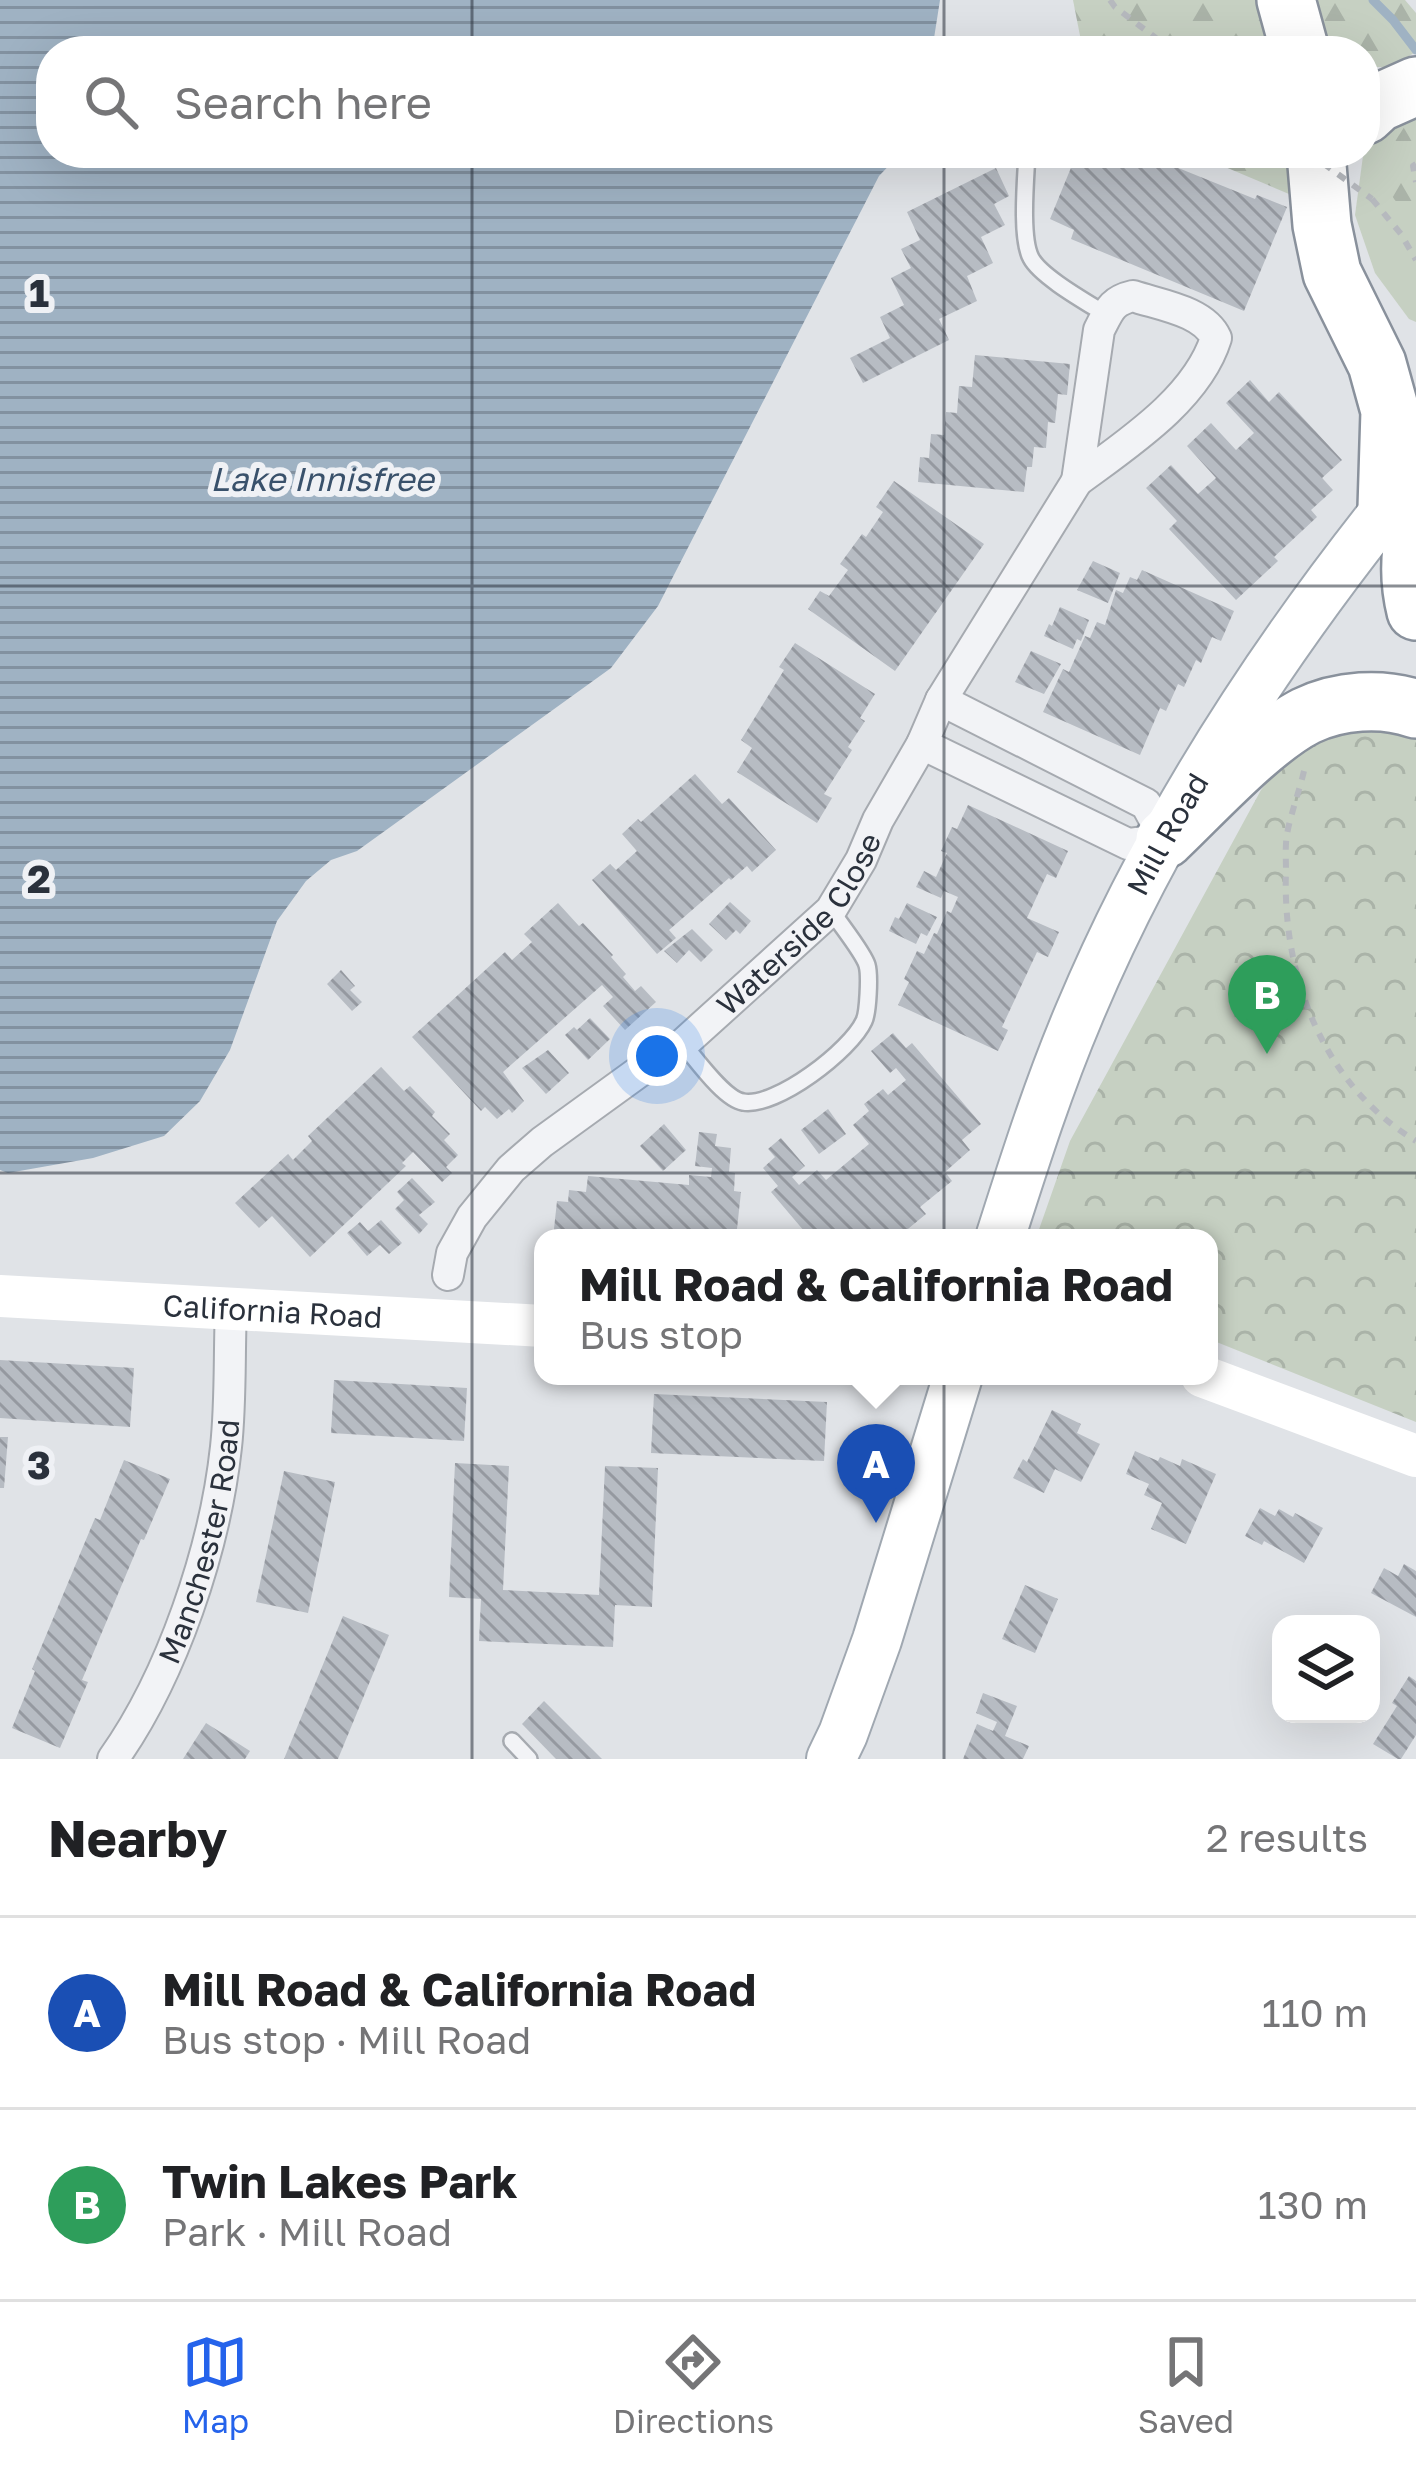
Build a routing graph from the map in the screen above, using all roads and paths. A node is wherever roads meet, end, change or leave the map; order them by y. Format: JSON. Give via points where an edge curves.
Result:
{"nodes":[{"id":1,"x":1110,"y":0,"type":"edge"},
{"id":2,"x":1286,"y":0,"type":"edge"},
{"id":3,"x":1153,"y":36,"type":"edge"},
{"id":4,"x":1296,"y":36,"type":"edge"},
{"id":5,"x":1416,"y":86,"type":"edge"},
{"id":6,"x":1380,"y":104,"type":"edge"},
{"id":7,"x":1416,"y":164,"type":"edge"},
{"id":8,"x":1026,"y":168,"type":"edge"},
{"id":9,"x":1315,"y":168,"type":"edge"},
{"id":10,"x":1360,"y":176,"type":"edge"},
{"id":11,"x":1416,"y":182,"type":"edge"},
{"id":12,"x":1416,"y":260,"type":"edge"},
{"id":13,"x":1106,"y":315,"type":"junction"},
{"id":14,"x":1416,"y":340,"type":"edge"},
{"id":15,"x":1077,"y":481,"type":"junction"},
{"id":16,"x":1406,"y":503,"type":"edge"},
{"id":17,"x":1416,"y":611,"type":"edge"},
{"id":18,"x":941,"y":700,"type":"junction"},
{"id":19,"x":1416,"y":709,"type":"edge"},
{"id":20,"x":922,"y":744,"type":"junction"},
{"id":21,"x":1048,"y":755,"type":"junction"},
{"id":22,"x":1306,"y":765,"type":"dead end"},
{"id":23,"x":1028,"y":795,"type":"junction"},
{"id":24,"x":1165,"y":839,"type":"junction"},
{"id":25,"x":831,"y":910,"type":"junction"},
{"id":26,"x":683,"y":1044,"type":"junction"},
{"id":27,"x":1416,"y":1141,"type":"edge"},
{"id":28,"x":1003,"y":1229,"type":"edge"},
{"id":29,"x":448,"y":1275,"type":"dead end"},
{"id":30,"x":0,"y":1296,"type":"edge"},
{"id":31,"x":231,"y":1308,"type":"junction"},
{"id":32,"x":534,"y":1325,"type":"edge"},
{"id":33,"x":1218,"y":1382,"type":"edge"},
{"id":34,"x":955,"y":1385,"type":"edge"},
{"id":35,"x":1416,"y":1456,"type":"edge"},
{"id":36,"x":512,"y":1741,"type":"dead end"},
{"id":37,"x":112,"y":1759,"type":"edge"},
{"id":38,"x":529,"y":1759,"type":"edge"},
{"id":39,"x":831,"y":1759,"type":"edge"}],
"edges":[{"from":1,"to":3,"type":"path"},
{"from":2,"to":4,"type":"highway"},
{"from":5,"to":6,"type":"highway"},
{"from":7,"to":11,"type":"path"},
{"from":8,"to":13,"type":"lane","via":[[1030,257]]},
{"from":9,"to":16,"type":"highway","via":[[1332,273],[1377,364]]},
{"from":10,"to":12,"type":"path"},
{"from":10,"to":14,"type":"highway","via":[[1343,190],[1356,267],[1390,324]]},
{"from":13,"to":15,"type":"street","name":"Waterside Close"},
{"from":13,"to":15,"type":"street","name":"Waterside Close","via":[[1133,296],[1198,318],[1216,338],[1185,393]]},
{"from":15,"to":18,"type":"street","name":"Waterside Close"},
{"from":16,"to":17,"type":"highway"},
{"from":16,"to":24,"type":"main road","name":"Mill Road","via":[[1341,566]]},
{"from":18,"to":20,"type":"street","name":"Waterside Close"},
{"from":18,"to":21,"type":"street"},
{"from":19,"to":24,"type":"highway","via":[[1360,702],[1307,716]]},
{"from":20,"to":23,"type":"street"},
{"from":20,"to":25,"type":"street","name":"Waterside Close"},
{"from":21,"to":23,"type":"street"},
{"from":21,"to":24,"type":"street","via":[[1146,804]]},
{"from":22,"to":27,"type":"path","via":[[1287,835],[1285,905],[1301,990],[1346,1078]]},
{"from":23,"to":24,"type":"street","via":[[1128,844]]},
{"from":24,"to":28,"type":"main road","name":"Mill Road","via":[[1079,1014]]},
{"from":25,"to":26,"type":"street","name":"Waterside Close"},
{"from":25,"to":26,"type":"lane","via":[[867,965],[867,1017],[852,1042],[759,1102],[740,1102],[722,1089]]},
{"from":26,"to":29,"type":"street","name":"Waterside Close","via":[[511,1169],[472,1217]]},
{"from":30,"to":31,"type":"main road","name":"California Road"},
{"from":31,"to":32,"type":"main road","name":"California Road"},
{"from":31,"to":37,"type":"street","name":"Manchester Road","via":[[216,1508],[171,1650]]},
{"from":33,"to":35,"type":"main road"},
{"from":34,"to":39,"type":"main road","via":[[877,1640]]},
{"from":36,"to":38,"type":"lane"}]}
